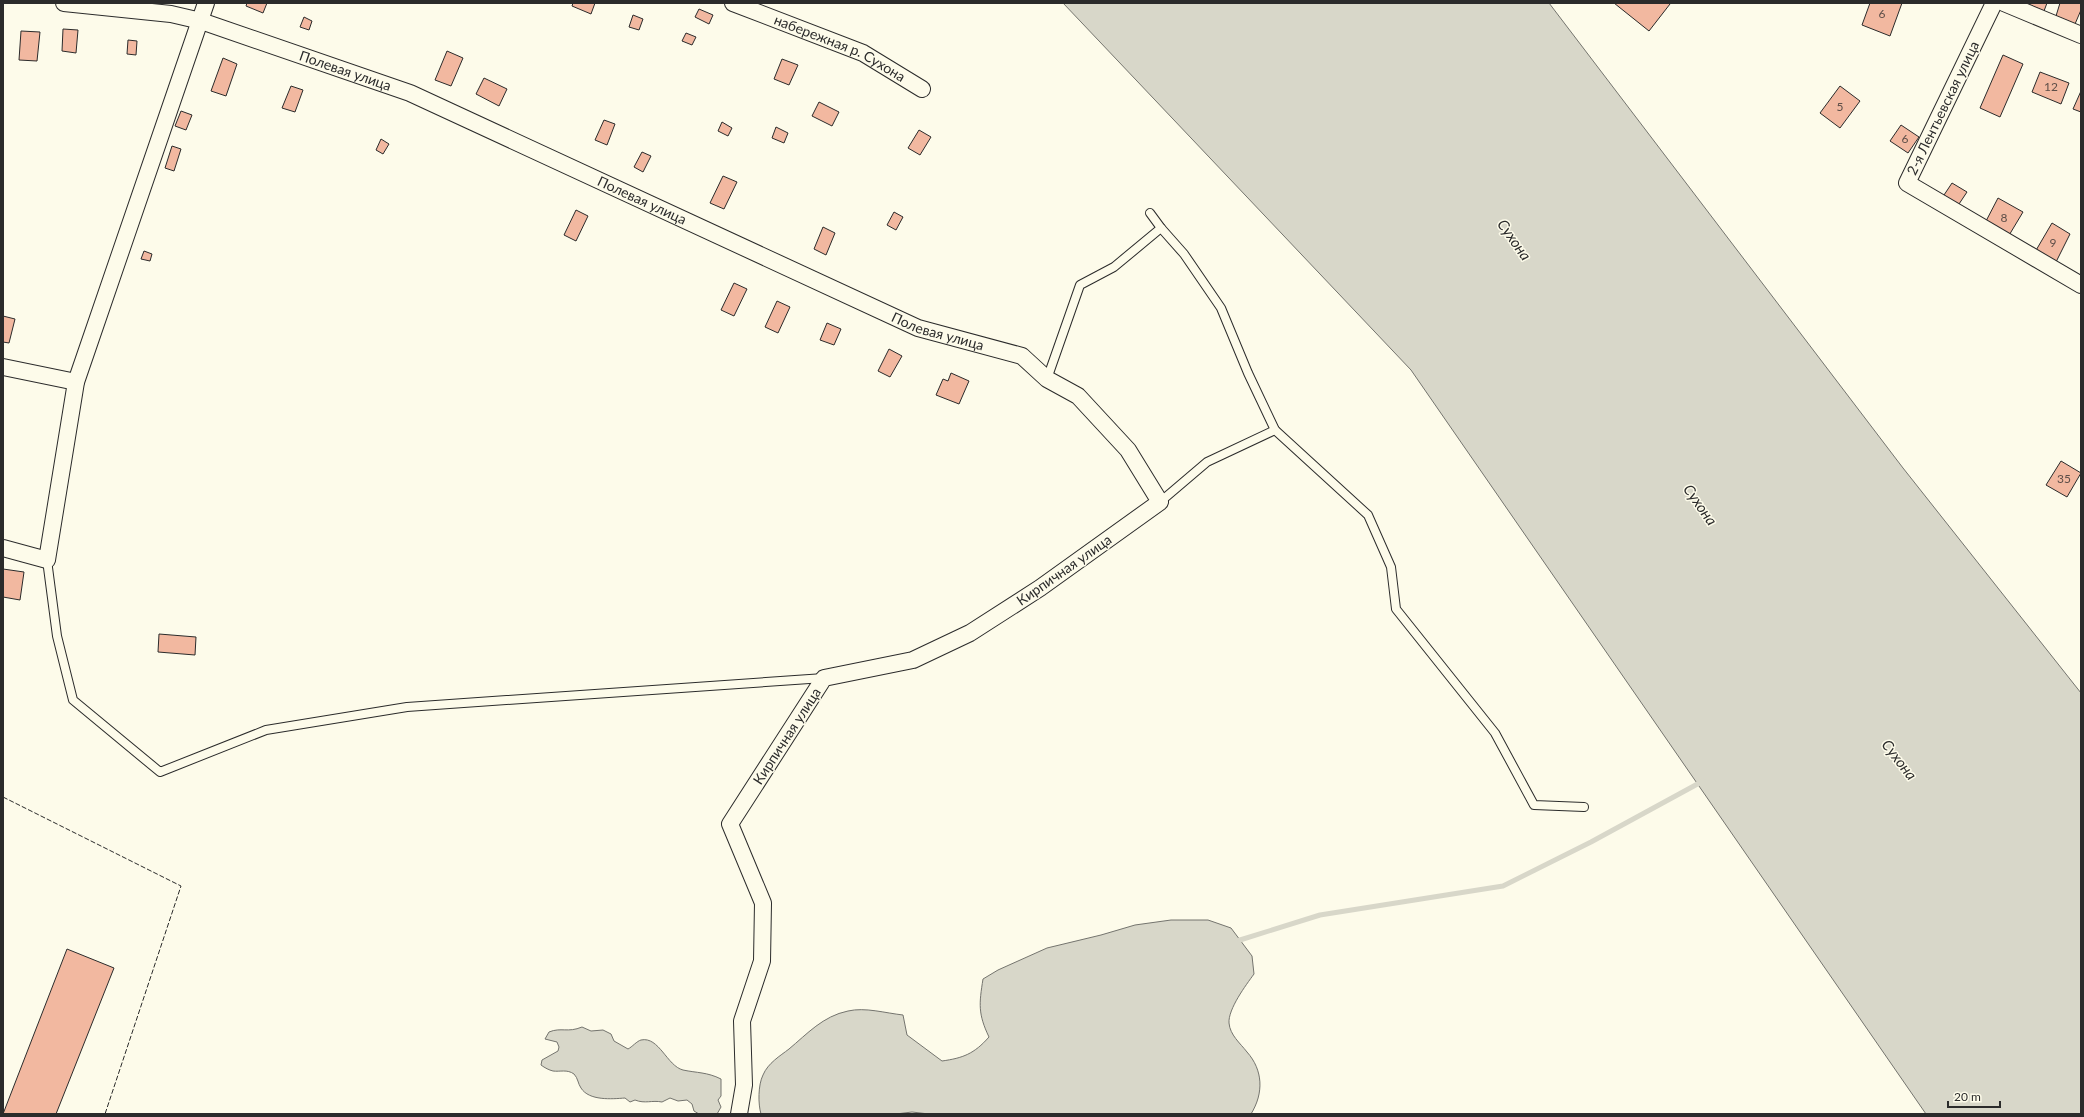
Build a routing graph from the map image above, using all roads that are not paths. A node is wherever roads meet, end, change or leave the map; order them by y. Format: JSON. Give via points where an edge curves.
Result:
{"nodes":[{"id":1,"x":64,"y":3,"type":"edge"},
{"id":2,"x":206,"y":3,"type":"edge"},
{"id":3,"x":733,"y":3,"type":"edge"},
{"id":4,"x":1994,"y":3,"type":"edge"},
{"id":5,"x":2004,"y":3,"type":"edge"},
{"id":6,"x":201,"y":21,"type":"junction"},
{"id":7,"x":2081,"y":35,"type":"edge"},
{"id":8,"x":922,"y":89,"type":"dead end"},
{"id":9,"x":1150,"y":213,"type":"dead end"},
{"id":10,"x":1161,"y":228,"type":"junction"},
{"id":11,"x":2081,"y":285,"type":"edge"},
{"id":12,"x":3,"y":367,"type":"edge"},
{"id":13,"x":1047,"y":379,"type":"junction"},
{"id":14,"x":76,"y":382,"type":"junction"},
{"id":15,"x":1275,"y":430,"type":"junction"},
{"id":16,"x":1160,"y":502,"type":"junction"},
{"id":17,"x":3,"y":548,"type":"edge"},
{"id":18,"x":47,"y":560,"type":"junction"},
{"id":19,"x":824,"y":678,"type":"junction"},
{"id":20,"x":1584,"y":807,"type":"dead end"},
{"id":21,"x":739,"y":1114,"type":"edge"}],
"edges":[{"from":1,"to":6,"type":"street","name":"Полевая улица","via":[[171,14]]},
{"from":2,"to":6,"type":"street"},
{"from":3,"to":8,"type":"street","name":"набережная р. Сухона","via":[[863,53]]},
{"from":4,"to":11,"type":"street","name":"2-я Лентьевская улица","via":[[1908,183]]},
{"from":5,"to":7,"type":"street"},
{"from":6,"to":13,"type":"street","name":"Полевая улица","via":[[410,93],[918,328],[1022,356]]},
{"from":6,"to":14,"type":"street"},
{"from":9,"to":10,"type":"lane"},
{"from":10,"to":13,"type":"lane","via":[[1114,267],[1080,285]]},
{"from":10,"to":15,"type":"lane","via":[[1184,254],[1221,308]]},
{"from":12,"to":14,"type":"street"},
{"from":13,"to":16,"type":"street","name":"Полевая улица","via":[[1078,396],[1128,450]]},
{"from":14,"to":18,"type":"street"},
{"from":15,"to":16,"type":"lane","via":[[1207,462]]},
{"from":15,"to":20,"type":"lane","via":[[1368,515],[1391,567],[1396,609],[1495,733],[1534,805]]},
{"from":16,"to":19,"type":"street","name":"Кирпичная улица","via":[[1040,588],[970,634],[914,660]]},
{"from":17,"to":18,"type":"street"},
{"from":18,"to":19,"type":"lane","via":[[57,636],[73,700],[160,772],[266,730],[407,706]]},
{"from":19,"to":21,"type":"street","name":"Кирпичная улица","via":[[730,824],[763,904],[762,961],[742,1021],[744,1085]]}]}
